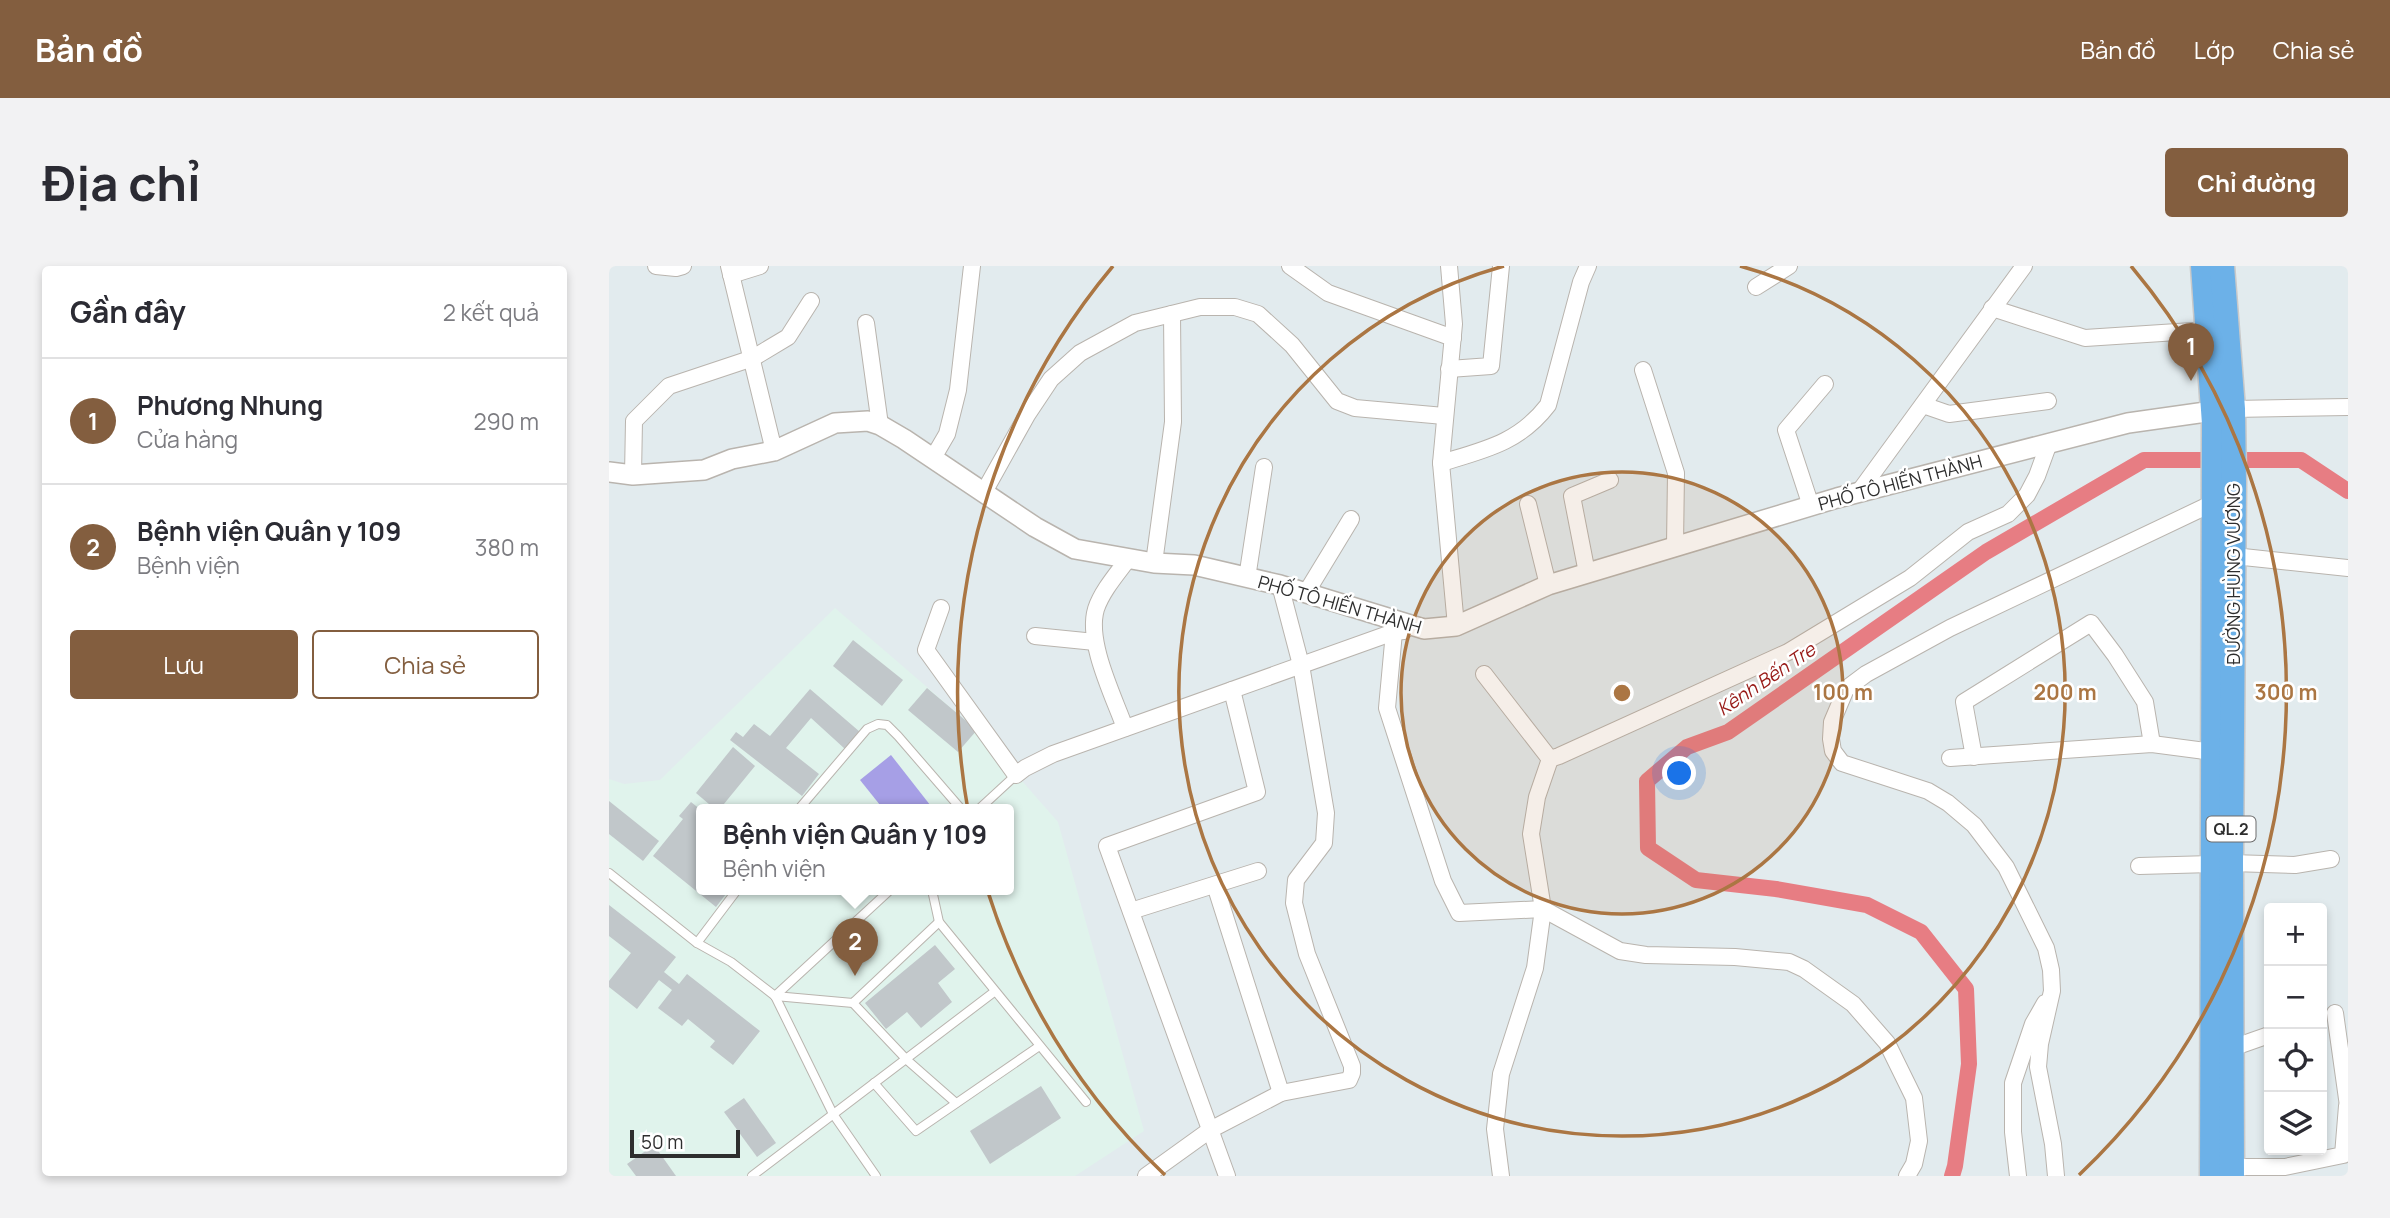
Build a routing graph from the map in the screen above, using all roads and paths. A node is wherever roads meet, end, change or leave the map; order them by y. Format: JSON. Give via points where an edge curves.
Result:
{"nodes":[{"id":1,"x":656,"y":266,"type":"edge"},
{"id":2,"x":683,"y":266,"type":"edge"},
{"id":3,"x":760,"y":266,"type":"edge"},
{"id":4,"x":972,"y":266,"type":"edge"},
{"id":5,"x":1290,"y":266,"type":"edge"},
{"id":6,"x":1449,"y":266,"type":"edge"},
{"id":7,"x":1501,"y":266,"type":"edge"},
{"id":8,"x":1588,"y":266,"type":"edge"},
{"id":9,"x":1789,"y":266,"type":"edge"},
{"id":10,"x":2024,"y":266,"type":"edge"},
{"id":11,"x":2203,"y":266,"type":"edge"},
{"id":12,"x":2222,"y":266,"type":"edge"},
{"id":13,"x":730,"y":271,"type":"edge"},
{"id":14,"x":1756,"y":287,"type":"dead end"},
{"id":15,"x":811,"y":301,"type":"dead end"},
{"id":16,"x":1992,"y":308,"type":"junction"},
{"id":17,"x":1172,"y":314,"type":"junction"},
{"id":18,"x":866,"y":323,"type":"dead end"},
{"id":19,"x":2208,"y":330,"type":"junction"},
{"id":20,"x":1453,"y":338,"type":"junction"},
{"id":21,"x":753,"y":358,"type":"junction"},
{"id":22,"x":1449,"y":369,"type":"junction"},
{"id":23,"x":1643,"y":370,"type":"dead end"},
{"id":24,"x":1825,"y":384,"type":"dead end"},
{"id":25,"x":2048,"y":401,"type":"dead end"},
{"id":26,"x":1923,"y":405,"type":"junction"},
{"id":27,"x":2348,"y":407,"type":"edge"},
{"id":28,"x":1444,"y":416,"type":"junction"},
{"id":29,"x":2224,"y":416,"type":"junction"},
{"id":30,"x":880,"y":425,"type":"junction"},
{"id":31,"x":2049,"y":443,"type":"junction"},
{"id":32,"x":774,"y":451,"type":"junction"},
{"id":33,"x":933,"y":458,"type":"junction"},
{"id":34,"x":1441,"y":463,"type":"junction"},
{"id":35,"x":1264,"y":467,"type":"dead end"},
{"id":36,"x":609,"y":472,"type":"edge"},
{"id":37,"x":633,"y":475,"type":"junction"},
{"id":38,"x":1610,"y":480,"type":"dead end"},
{"id":39,"x":2220,"y":490,"type":"junction"},
{"id":40,"x":984,"y":492,"type":"junction"},
{"id":41,"x":1859,"y":492,"type":"junction"},
{"id":42,"x":1528,"y":505,"type":"dead end"},
{"id":43,"x":1811,"y":506,"type":"junction"},
{"id":44,"x":1351,"y":519,"type":"dead end"},
{"id":45,"x":1675,"y":546,"type":"junction"},
{"id":46,"x":2234,"y":556,"type":"junction"},
{"id":47,"x":1128,"y":559,"type":"junction"},
{"id":48,"x":1154,"y":563,"type":"junction"},
{"id":49,"x":2348,"y":568,"type":"edge"},
{"id":50,"x":1587,"y":573,"type":"junction"},
{"id":51,"x":1247,"y":578,"type":"junction"},
{"id":52,"x":1280,"y":585,"type":"junction"},
{"id":53,"x":1548,"y":585,"type":"junction"},
{"id":54,"x":1305,"y":593,"type":"junction"},
{"id":55,"x":941,"y":608,"type":"dead end"},
{"id":56,"x":1456,"y":626,"type":"junction"},
{"id":57,"x":1424,"y":629,"type":"junction"},
{"id":58,"x":1394,"y":632,"type":"junction"},
{"id":59,"x":1035,"y":636,"type":"dead end"},
{"id":60,"x":1095,"y":642,"type":"junction"},
{"id":61,"x":1301,"y":665,"type":"junction"},
{"id":62,"x":1484,"y":674,"type":"dead end"},
{"id":63,"x":1232,"y":690,"type":"junction"},
{"id":64,"x":1125,"y":729,"type":"junction"},
{"id":65,"x":2152,"y":744,"type":"junction"},
{"id":66,"x":2213,"y":752,"type":"junction"},
{"id":67,"x":1974,"y":757,"type":"junction"},
{"id":68,"x":1950,"y":758,"type":"dead end"},
{"id":69,"x":1550,"y":760,"type":"junction"},
{"id":70,"x":1016,"y":775,"type":"junction"},
{"id":71,"x":803,"y":804,"type":"edge"},
{"id":72,"x":957,"y":804,"type":"edge"},
{"id":73,"x":985,"y":804,"type":"edge"},
{"id":74,"x":2331,"y":859,"type":"dead end"},
{"id":75,"x":2222,"y":863,"type":"junction"},
{"id":76,"x":2139,"y":866,"type":"dead end"},
{"id":77,"x":1258,"y":871,"type":"dead end"},
{"id":78,"x":609,"y":873,"type":"edge"},
{"id":79,"x":1215,"y":885,"type":"junction"},
{"id":80,"x":733,"y":895,"type":"edge"},
{"id":81,"x":885,"y":895,"type":"edge"},
{"id":82,"x":933,"y":895,"type":"edge"},
{"id":83,"x":1543,"y":909,"type":"junction"},
{"id":84,"x":1131,"y":911,"type":"junction"},
{"id":85,"x":939,"y":922,"type":"junction"},
{"id":86,"x":697,"y":943,"type":"junction"},
{"id":87,"x":994,"y":992,"type":"junction"},
{"id":88,"x":2052,"y":992,"type":"junction"},
{"id":89,"x":775,"y":996,"type":"junction"},
{"id":90,"x":853,"y":1003,"type":"junction"},
{"id":91,"x":2335,"y":1012,"type":"edge"},
{"id":92,"x":2264,"y":1036,"type":"edge"},
{"id":93,"x":1038,"y":1047,"type":"junction"},
{"id":94,"x":2221,"y":1047,"type":"junction"},
{"id":95,"x":907,"y":1060,"type":"junction"},
{"id":96,"x":874,"y":1083,"type":"junction"},
{"id":97,"x":1281,"y":1093,"type":"junction"},
{"id":98,"x":1086,"y":1102,"type":"dead end"},
{"id":99,"x":956,"y":1103,"type":"junction"},
{"id":100,"x":2347,"y":1106,"type":"edge"},
{"id":101,"x":833,"y":1114,"type":"junction"},
{"id":102,"x":1210,"y":1130,"type":"junction"},
{"id":103,"x":2225,"y":1173,"type":"edge"},
{"id":104,"x":752,"y":1176,"type":"edge"},
{"id":105,"x":876,"y":1176,"type":"edge"},
{"id":106,"x":1146,"y":1176,"type":"edge"},
{"id":107,"x":1227,"y":1176,"type":"edge"},
{"id":108,"x":1500,"y":1176,"type":"edge"},
{"id":109,"x":1907,"y":1176,"type":"edge"},
{"id":110,"x":2018,"y":1176,"type":"edge"},
{"id":111,"x":2056,"y":1176,"type":"edge"}],
"edges":[{"from":1,"to":2,"type":"street"},
{"from":3,"to":13,"type":"street"},
{"from":4,"to":33,"type":"street","via":[[958,390],[947,433]]},
{"from":5,"to":20,"type":"street","via":[[1328,293]]},
{"from":6,"to":20,"type":"street"},
{"from":7,"to":22,"type":"street","via":[[1491,366]]},
{"from":8,"to":34,"type":"street","via":[[1548,405],[1535,422],[1495,447]]},
{"from":9,"to":14,"type":"street"},
{"from":10,"to":16,"type":"street"},
{"from":11,"to":19,"type":"main road","name":"ĐƯỜNG HÙNG VƯƠNG","number":"QL.2"},
{"from":12,"to":29,"type":"main road","name":"ĐƯỜNG HÙNG VƯƠNG","number":"QL.2"},
{"from":13,"to":21,"type":"street"},
{"from":15,"to":21,"type":"street","via":[[788,337]]},
{"from":16,"to":19,"type":"street","via":[[2085,338]]},
{"from":16,"to":26,"type":"street"},
{"from":17,"to":28,"type":"street","via":[[1200,307],[1235,307],[1258,314],[1291,345],[1337,401],[1355,408]]},
{"from":17,"to":40,"type":"street","via":[[1135,323],[1080,353],[1051,379]]},
{"from":17,"to":48,"type":"street","via":[[1173,422]]},
{"from":18,"to":30,"type":"street"},
{"from":19,"to":29,"type":"main road","name":"ĐƯỜNG HÙNG VƯƠNG","number":"QL.2"},
{"from":20,"to":22,"type":"street"},
{"from":21,"to":32,"type":"street"},
{"from":21,"to":37,"type":"street","via":[[669,386],[634,421]]},
{"from":22,"to":28,"type":"street"},
{"from":23,"to":45,"type":"street","via":[[1676,473]]},
{"from":24,"to":43,"type":"street","via":[[1786,430]]},
{"from":25,"to":26,"type":"street","via":[[1949,414]]},
{"from":26,"to":41,"type":"street"},
{"from":27,"to":29,"type":"street"},
{"from":28,"to":34,"type":"street"},
{"from":29,"to":31,"type":"street","name":"PHỐ TÔ HIẾN THÀNH","via":[[2128,423]]},
{"from":29,"to":39,"type":"main road","name":"ĐƯỜNG HÙNG VƯƠNG","number":"QL.2"},
{"from":30,"to":32,"type":"street","name":"PHỐ TÔ HIẾN THÀNH","via":[[835,423]]},
{"from":30,"to":33,"type":"street","name":"PHỐ TÔ HIẾN THÀNH"},
{"from":31,"to":41,"type":"street","name":"PHỐ TÔ HIẾN THÀNH"},
{"from":31,"to":69,"type":"street","via":[[2038,476],[2008,514],[1968,532],[1910,578],[1788,652]]},
{"from":32,"to":37,"type":"street","name":"PHỐ TÔ HIẾN THÀNH","via":[[704,470]]},
{"from":33,"to":40,"type":"street","name":"PHỐ TÔ HIẾN THÀNH"},
{"from":34,"to":56,"type":"street"},
{"from":35,"to":51,"type":"street"},
{"from":36,"to":37,"type":"street","name":"PHỐ TÔ HIẾN THÀNH"},
{"from":38,"to":50,"type":"street","via":[[1572,496]]},
{"from":39,"to":46,"type":"main road","name":"ĐƯỜNG HÙNG VƯƠNG","number":"QL.2"},
{"from":39,"to":66,"type":"main road","name":"ĐƯỜNG HÙNG VƯƠNG","number":"QL.2"},
{"from":39,"to":88,"type":"street","via":[[1866,674],[1846,690],[1836,708],[1831,739],[1842,763],[1928,791],[1948,803],[1974,825],[2006,867],[2046,948]]},
{"from":40,"to":47,"type":"street","name":"PHỐ TÔ HIẾN THÀNH","via":[[1075,549]]},
{"from":41,"to":43,"type":"street","name":"PHỐ TÔ HIẾN THÀNH"},
{"from":42,"to":53,"type":"street"},
{"from":43,"to":45,"type":"street","name":"PHỐ TÔ HIẾN THÀNH"},
{"from":44,"to":54,"type":"street"},
{"from":45,"to":50,"type":"street","name":"PHỐ TÔ HIẾN THÀNH"},
{"from":46,"to":49,"type":"street"},
{"from":46,"to":75,"type":"main road","name":"ĐƯỜNG HÙNG VƯƠNG","number":"QL.2"},
{"from":47,"to":48,"type":"street","name":"PHỐ TÔ HIẾN THÀNH"},
{"from":47,"to":60,"type":"street","via":[[1097,606]]},
{"from":48,"to":51,"type":"street","name":"PHỐ TÔ HIẾN THÀNH","via":[[1194,565]]},
{"from":50,"to":53,"type":"street","name":"PHỐ TÔ HIẾN THÀNH"},
{"from":51,"to":52,"type":"street","name":"PHỐ TÔ HIẾN THÀNH"},
{"from":52,"to":54,"type":"street","name":"PHỐ TÔ HIẾN THÀNH"},
{"from":52,"to":61,"type":"street"},
{"from":53,"to":56,"type":"street","name":"PHỐ TÔ HIẾN THÀNH"},
{"from":54,"to":57,"type":"street","name":"PHỐ TÔ HIẾN THÀNH"},
{"from":55,"to":70,"type":"street","via":[[926,650]]},
{"from":56,"to":57,"type":"street","name":"PHỐ TÔ HIẾN THÀNH"},
{"from":57,"to":58,"type":"street"},
{"from":58,"to":61,"type":"street"},
{"from":58,"to":83,"type":"street","via":[[1387,708],[1443,881],[1459,914]]},
{"from":59,"to":60,"type":"street"},
{"from":60,"to":64,"type":"street"},
{"from":61,"to":63,"type":"street"},
{"from":61,"to":97,"type":"street","via":[[1327,830],[1324,843],[1296,880],[1294,903],[1307,954],[1352,1073],[1349,1080]]},
{"from":62,"to":69,"type":"street"},
{"from":63,"to":64,"type":"street"},
{"from":63,"to":84,"type":"street","via":[[1257,792],[1107,846]]},
{"from":64,"to":70,"type":"street","via":[[1053,754]]},
{"from":65,"to":66,"type":"street"},
{"from":65,"to":67,"type":"street"},
{"from":65,"to":67,"type":"street","via":[[2145,702],[2091,623],[1964,702]]},
{"from":66,"to":75,"type":"main road","name":"ĐƯỜNG HÙNG VƯƠNG","number":"QL.2"},
{"from":67,"to":68,"type":"street"},
{"from":69,"to":83,"type":"street","via":[[1531,834]]},
{"from":70,"to":73,"type":"lane"},
{"from":71,"to":72,"type":"lane","via":[[867,729],[878,724],[887,725],[898,736]]},
{"from":74,"to":75,"type":"street","via":[[2295,865]]},
{"from":75,"to":76,"type":"street"},
{"from":75,"to":94,"type":"main road","name":"ĐƯỜNG HÙNG VƯƠNG","number":"QL.2"},
{"from":77,"to":79,"type":"street"},
{"from":78,"to":86,"type":"lane"},
{"from":79,"to":84,"type":"street"},
{"from":79,"to":97,"type":"street"},
{"from":80,"to":86,"type":"lane"},
{"from":81,"to":89,"type":"lane"},
{"from":82,"to":85,"type":"lane"},
{"from":83,"to":108,"type":"street","via":[[1535,968],[1501,1074],[1495,1129]]},
{"from":83,"to":109,"type":"street","via":[[1620,951],[1789,962],[1853,1004],[1887,1043],[1914,1098],[1919,1141]]},
{"from":84,"to":102,"type":"street"},
{"from":85,"to":87,"type":"lane"},
{"from":85,"to":90,"type":"lane"},
{"from":86,"to":89,"type":"lane","via":[[731,961]]},
{"from":87,"to":93,"type":"lane"},
{"from":87,"to":95,"type":"lane"},
{"from":88,"to":110,"type":"street","via":[[2033,1024],[2013,1083]]},
{"from":88,"to":111,"type":"street","via":[[2038,1067]]},
{"from":89,"to":90,"type":"lane"},
{"from":89,"to":101,"type":"lane"},
{"from":90,"to":95,"type":"lane"},
{"from":91,"to":100,"type":"street"},
{"from":92,"to":94,"type":"street"},
{"from":93,"to":98,"type":"lane"},
{"from":93,"to":99,"type":"lane"},
{"from":94,"to":103,"type":"main road","name":"ĐƯỜNG HÙNG VƯƠNG","number":"QL.2"},
{"from":95,"to":96,"type":"lane"},
{"from":95,"to":99,"type":"lane"},
{"from":96,"to":99,"type":"lane","via":[[916,1131]]},
{"from":96,"to":101,"type":"lane"},
{"from":97,"to":102,"type":"street"},
{"from":100,"to":103,"type":"street","via":[[2343,1155]]},
{"from":101,"to":104,"type":"lane"},
{"from":101,"to":105,"type":"lane"},
{"from":102,"to":106,"type":"street"},
{"from":102,"to":107,"type":"street"}]}
